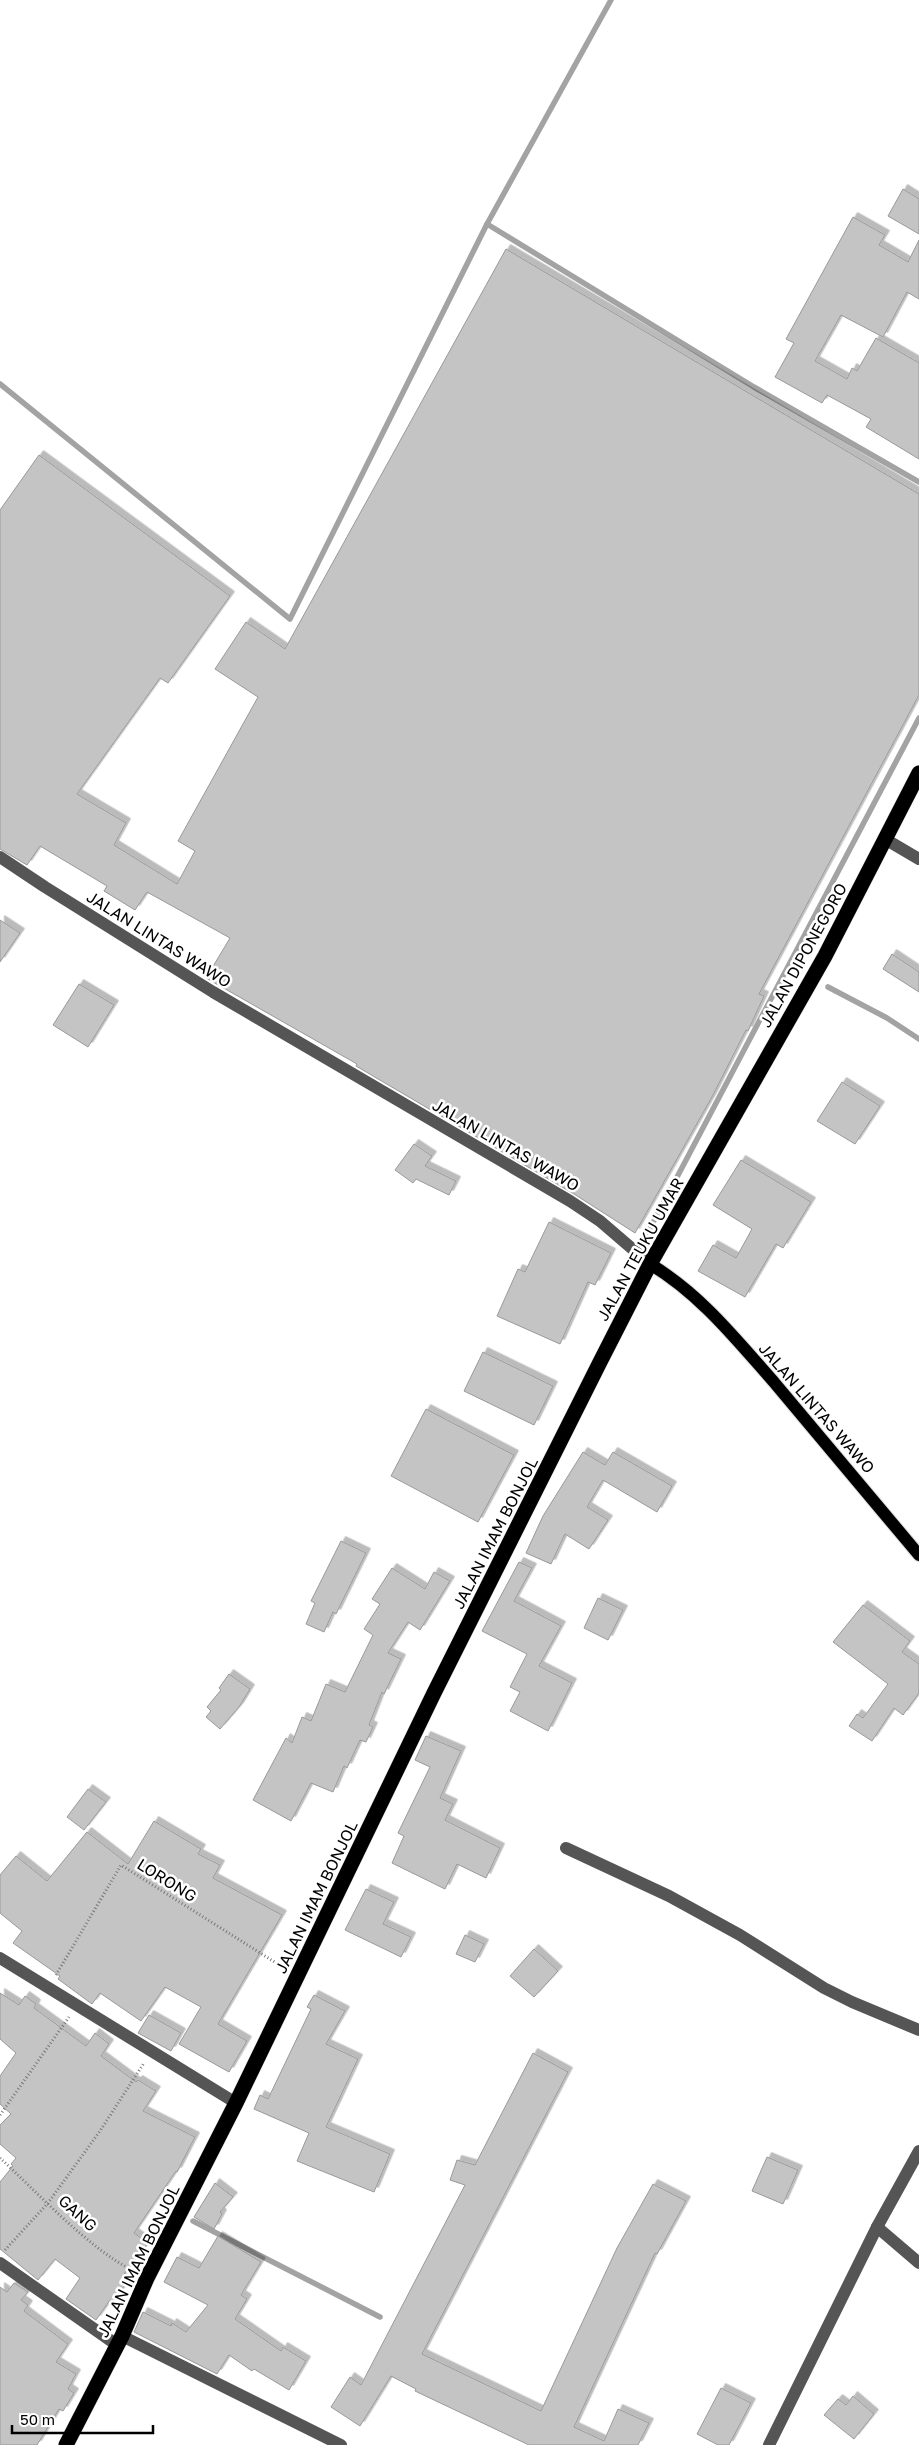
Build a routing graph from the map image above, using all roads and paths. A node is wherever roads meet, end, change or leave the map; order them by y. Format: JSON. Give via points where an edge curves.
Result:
{"nodes":[{"id":1,"x":919,"y":773,"type":"edge"},
{"id":2,"x":885,"y":839,"type":"junction"},
{"id":3,"x":0,"y":857,"type":"edge"},
{"id":4,"x":919,"y":859,"type":"edge"},
{"id":5,"x":714,"y":1152,"type":"joint"},
{"id":6,"x":650,"y":1264,"type":"junction"},
{"id":7,"x":599,"y":1364,"type":"joint"},
{"id":8,"x":919,"y":1555,"type":"edge"},
{"id":9,"x":566,"y":1848,"type":"dead end"},
{"id":10,"x":0,"y":1958,"type":"edge"},
{"id":11,"x":297,"y":1976,"type":"junction"},
{"id":12,"x":47,"y":1989,"type":"junction"},
{"id":13,"x":76,"y":2006,"type":"junction"},
{"id":14,"x":919,"y":2030,"type":"edge"},
{"id":15,"x":151,"y":2052,"type":"junction"},
{"id":16,"x":236,"y":2103,"type":"junction"},
{"id":17,"x":0,"y":2115,"type":"edge"},
{"id":18,"x":919,"y":2151,"type":"edge"},
{"id":19,"x":0,"y":2158,"type":"edge"},
{"id":20,"x":48,"y":2203,"type":"junction"},
{"id":21,"x":877,"y":2227,"type":"junction"},
{"id":22,"x":0,"y":2255,"type":"edge"},
{"id":23,"x":0,"y":2263,"type":"edge"},
{"id":24,"x":919,"y":2263,"type":"edge"},
{"id":25,"x":147,"y":2278,"type":"junction"},
{"id":26,"x":119,"y":2341,"type":"junction"},
{"id":27,"x":66,"y":2445,"type":"edge"},
{"id":28,"x":341,"y":2445,"type":"edge"},
{"id":29,"x":769,"y":2445,"type":"edge"}],
"edges":[{"from":1,"to":2,"type":"highway","name":"JALAN DIPONEGORO"},
{"from":2,"to":4,"type":"street"},
{"from":2,"to":5,"type":"highway","name":"JALAN DIPONEGORO","via":[[825,956]]},
{"from":3,"to":6,"type":"street","name":"JALAN LINTAS WAWO","via":[[213,992],[570,1201],[600,1221]]},
{"from":5,"to":6,"type":"highway","name":"JALAN TEUKU UMAR"},
{"from":6,"to":7,"type":"highway","name":"JALAN TEUKU UMAR"},
{"from":6,"to":8,"type":"main road","name":"JALAN LINTAS WAWO","via":[[680,1283],[709,1309]]},
{"from":7,"to":11,"type":"highway","name":"JALAN IMAM BONJOL"},
{"from":9,"to":14,"type":"street","via":[[669,1896],[740,1935],[824,1988]]},
{"from":10,"to":12,"type":"street"},
{"from":11,"to":12,"type":"path","name":"LORONG","via":[[121,1865]]},
{"from":11,"to":16,"type":"highway","name":"JALAN IMAM BONJOL"},
{"from":12,"to":13,"type":"street"},
{"from":13,"to":15,"type":"street"},
{"from":13,"to":17,"type":"path"},
{"from":15,"to":16,"type":"street"},
{"from":15,"to":20,"type":"path"},
{"from":16,"to":25,"type":"highway","name":"JALAN IMAM BONJOL"},
{"from":18,"to":21,"type":"street"},
{"from":19,"to":20,"type":"path","name":"GANG"},
{"from":20,"to":22,"type":"path"},
{"from":20,"to":25,"type":"path","name":"GANG","via":[[118,2263]]},
{"from":21,"to":24,"type":"street"},
{"from":21,"to":29,"type":"street"},
{"from":23,"to":26,"type":"street"},
{"from":25,"to":26,"type":"highway","name":"JALAN IMAM BONJOL"},
{"from":26,"to":27,"type":"highway","name":"JALAN IMAM BONJOL"},
{"from":26,"to":28,"type":"street"}]}
